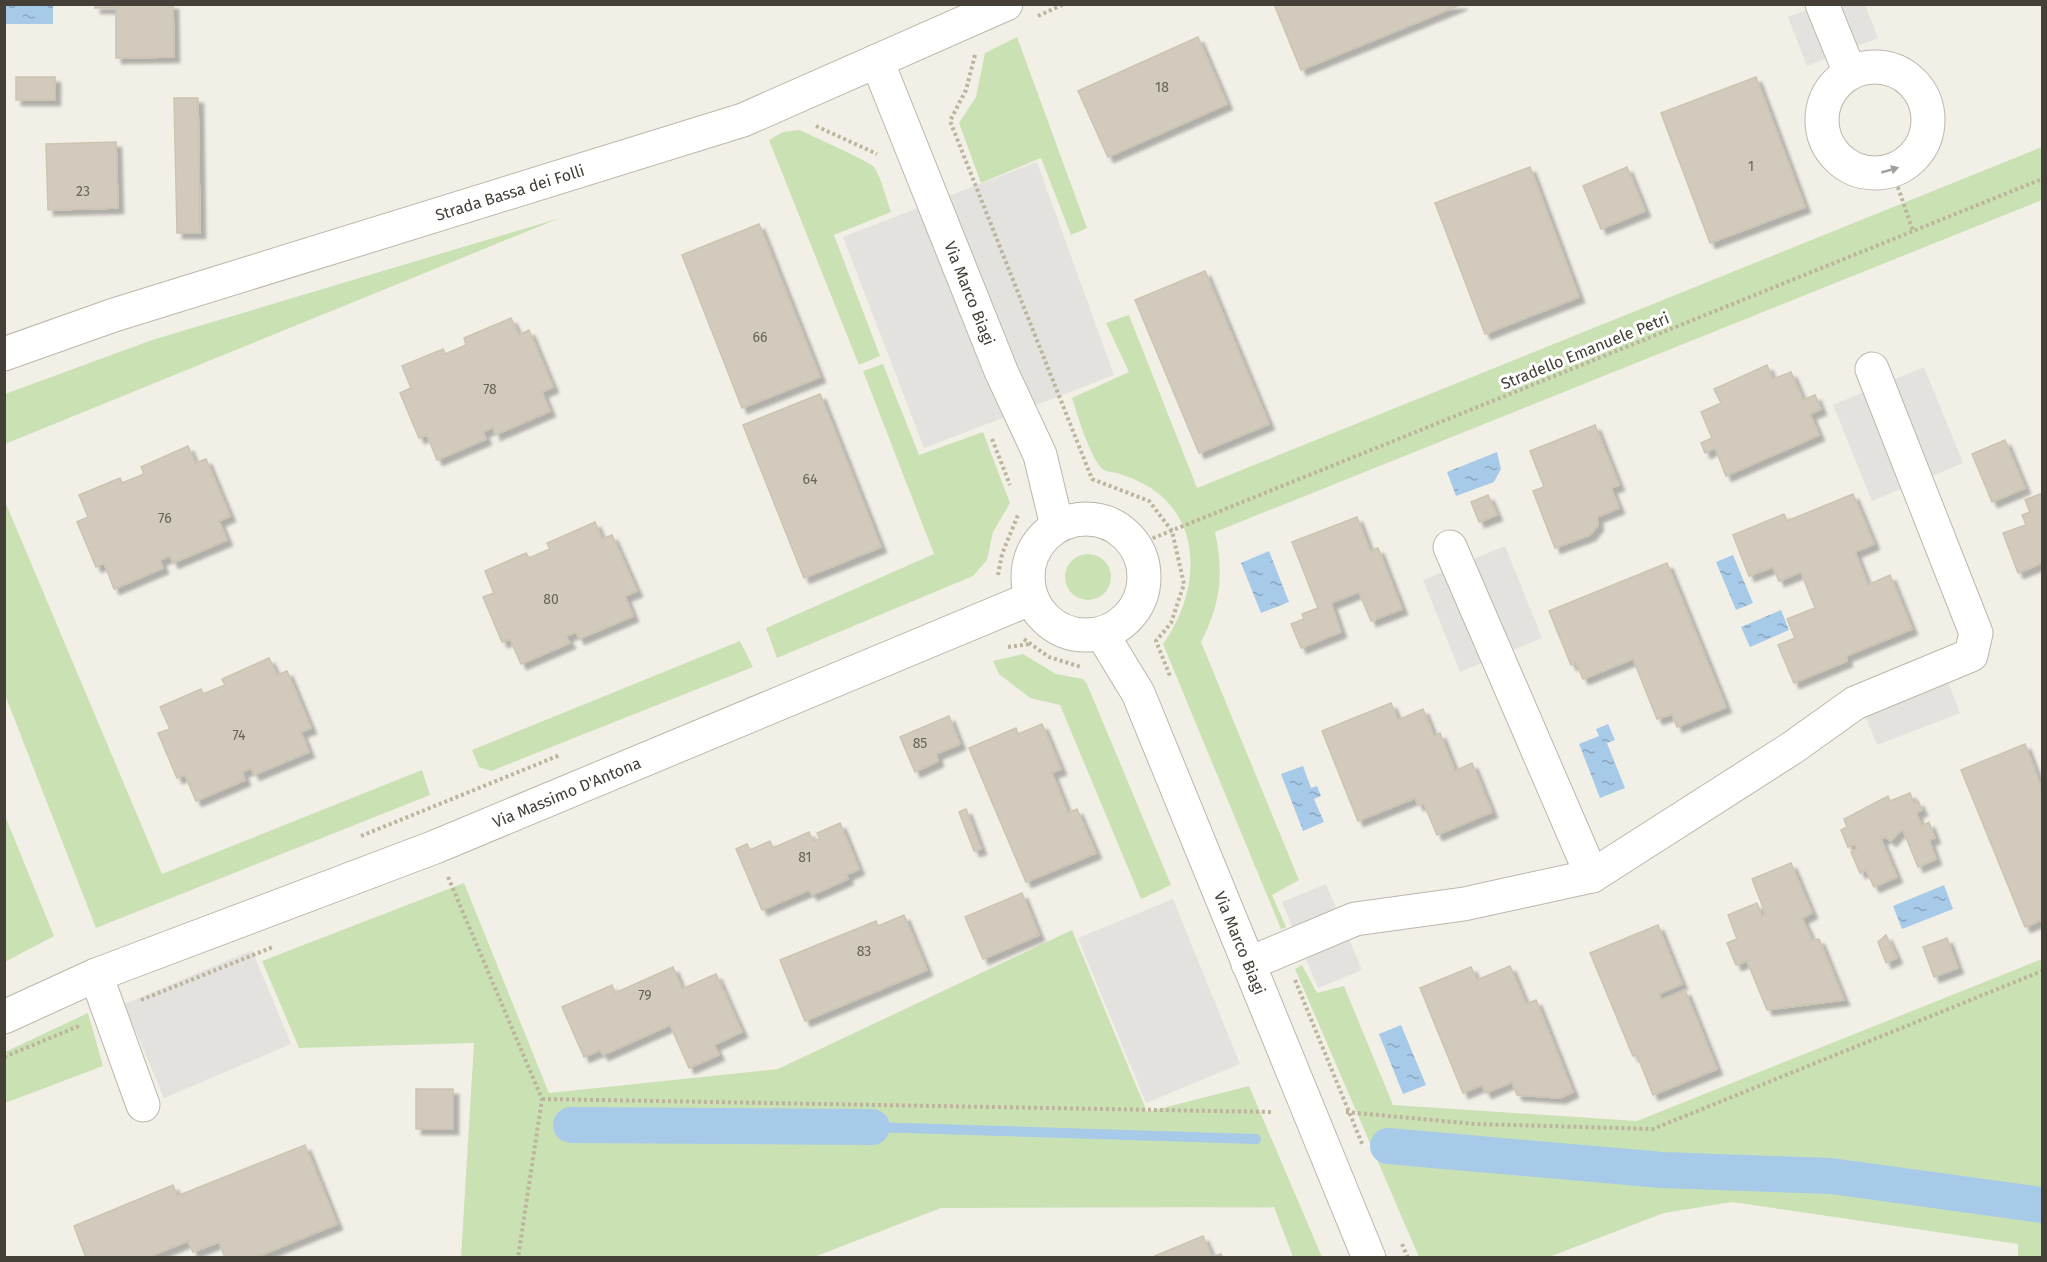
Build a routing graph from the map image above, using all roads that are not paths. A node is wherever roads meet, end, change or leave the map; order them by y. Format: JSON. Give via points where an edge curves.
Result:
{"nodes":[{"id":1,"x":1822,"y":4,"type":"edge"},
{"id":2,"x":1018,"y":12,"type":"edge"},
{"id":3,"x":877,"y":61,"type":"junction"},
{"id":4,"x":1850,"y":73,"type":"junction"},
{"id":5,"x":4,"y":354,"type":"edge"},
{"id":6,"x":1872,"y":369,"type":"dead end"},
{"id":7,"x":1057,"y":526,"type":"junction"},
{"id":8,"x":1450,"y":547,"type":"dead end"},
{"id":9,"x":1024,"y":602,"type":"junction"},
{"id":10,"x":1102,"y":634,"type":"junction"},
{"id":11,"x":1592,"y":876,"type":"junction"},
{"id":12,"x":1248,"y":964,"type":"junction"},
{"id":13,"x":96,"y":975,"type":"junction"},
{"id":14,"x":4,"y":1017,"type":"edge"},
{"id":15,"x":143,"y":1105,"type":"dead end"},
{"id":16,"x":1369,"y":1257,"type":"edge"}],
"edges":[{"from":1,"to":4,"type":"street"},
{"from":2,"to":3,"type":"street","name":"Strada Bassa dei Folli"},
{"from":3,"to":5,"type":"street","name":"Strada Bassa dei Folli","via":[[743,120],[114,315]]},
{"from":3,"to":7,"type":"street","name":"Via Marco Biagi","via":[[1001,371],[1040,455]]},
{"from":4,"to":4,"type":"street","one_way":true,"via":[[1827,97],[1822,113],[1822,130],[1828,146],[1838,159],[1868,173],[1902,166],[1916,154],[1925,138],[1925,102],[1916,86],[1902,74],[1867,67]]},
{"from":6,"to":11,"type":"street","via":[[1976,633],[1971,655],[1855,703]]},
{"from":7,"to":9,"type":"street","via":[[1044,536],[1029,566]]},
{"from":7,"to":10,"type":"street","via":[[1091,518],[1109,523],[1136,545],[1144,571],[1142,598],[1119,627]]},
{"from":8,"to":11,"type":"street"},
{"from":9,"to":10,"type":"street","via":[[1068,633]]},
{"from":9,"to":13,"type":"street","name":"Via Massimo D'Antona","via":[[435,847]]},
{"from":10,"to":12,"type":"street","name":"Via Marco Biagi","via":[[1138,693]]},
{"from":11,"to":12,"type":"street","via":[[1464,904],[1355,919]]},
{"from":12,"to":16,"type":"street","name":"Via Marco Biagi"},
{"from":13,"to":14,"type":"street","name":"Via Massimo D'Antona"},
{"from":13,"to":15,"type":"street"}]}
